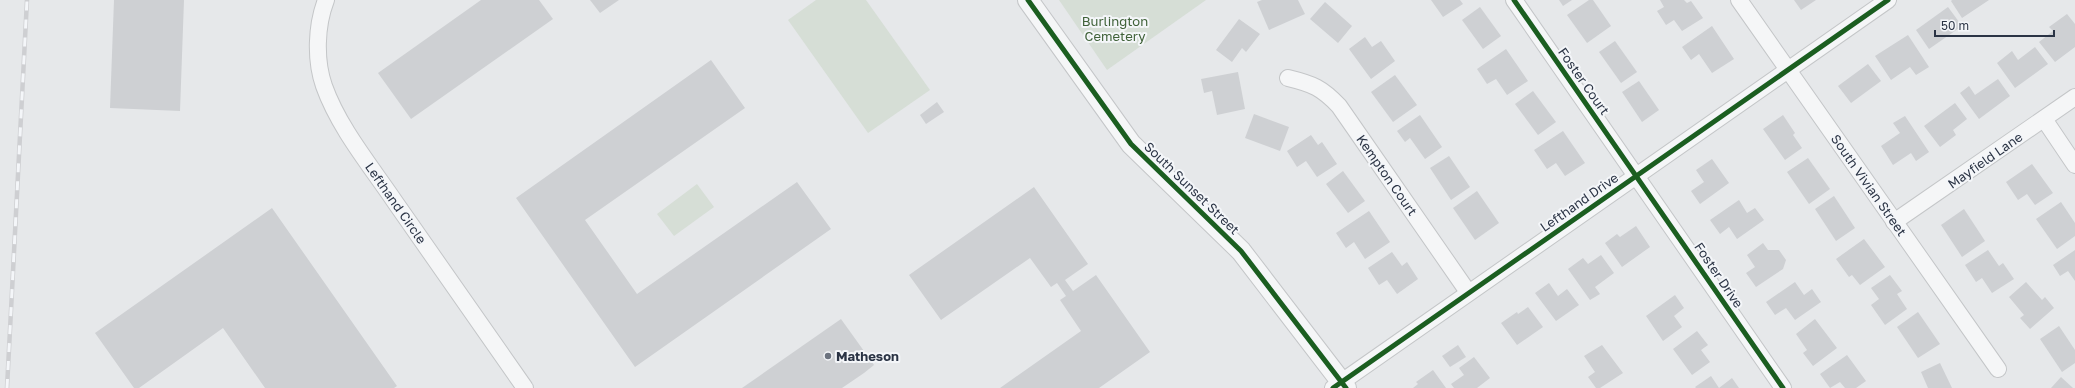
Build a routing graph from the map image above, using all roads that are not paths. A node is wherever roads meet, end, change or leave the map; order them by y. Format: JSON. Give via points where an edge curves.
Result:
{"nodes":[{"id":1,"x":326,"y":0,"type":"edge"},
{"id":2,"x":1028,"y":0,"type":"edge"},
{"id":3,"x":1514,"y":0,"type":"edge"},
{"id":4,"x":1739,"y":0,"type":"edge"},
{"id":5,"x":1888,"y":0,"type":"edge"},
{"id":6,"x":1789,"y":69,"type":"junction"},
{"id":7,"x":1288,"y":78,"type":"dead end"},
{"id":8,"x":2075,"y":97,"type":"edge"},
{"id":9,"x":2044,"y":119,"type":"junction"},
{"id":10,"x":2075,"y":165,"type":"edge"},
{"id":11,"x":1637,"y":175,"type":"junction"},
{"id":12,"x":1894,"y":222,"type":"junction"},
{"id":13,"x":1468,"y":292,"type":"junction"},
{"id":14,"x":1998,"y":369,"type":"dead end"},
{"id":15,"x":1340,"y":386,"type":"edge"},
{"id":16,"x":525,"y":388,"type":"edge"},
{"id":17,"x":1783,"y":388,"type":"edge"}],
"edges":[{"from":1,"to":16,"type":"street","name":"Lefthand Circle","via":[[318,33],[318,59],[323,85],[333,109]]},
{"from":2,"to":15,"type":"street","name":"South Sunset Street","via":[[1131,144],[1242,252]]},
{"from":3,"to":11,"type":"street","name":"Foster Court"},
{"from":4,"to":6,"type":"street","name":"South Vivian Street"},
{"from":5,"to":6,"type":"street","name":"Lefthand Drive"},
{"from":6,"to":11,"type":"street","name":"Lefthand Drive"},
{"from":6,"to":12,"type":"street","name":"South Vivian Street"},
{"from":7,"to":13,"type":"street","name":"Kempton Court","via":[[1306,82],[1325,91],[1339,106]]},
{"from":8,"to":9,"type":"street","name":"Mayfield Lane"},
{"from":9,"to":10,"type":"street"},
{"from":9,"to":12,"type":"street","name":"Mayfield Lane"},
{"from":11,"to":13,"type":"street","name":"Lefthand Drive"},
{"from":11,"to":17,"type":"street","name":"Foster Drive"},
{"from":12,"to":14,"type":"street","name":"South Vivian Street"},
{"from":13,"to":15,"type":"street","name":"Lefthand Drive"}]}
